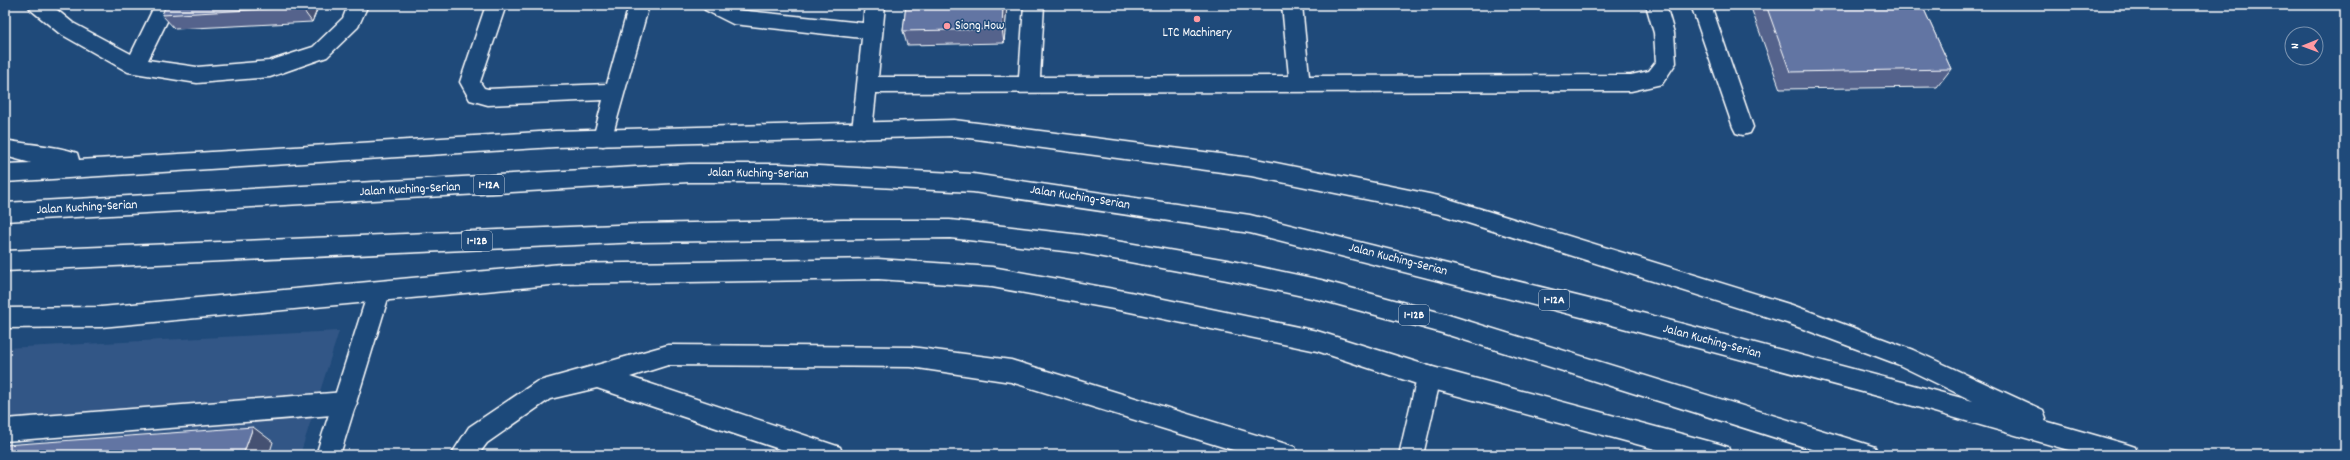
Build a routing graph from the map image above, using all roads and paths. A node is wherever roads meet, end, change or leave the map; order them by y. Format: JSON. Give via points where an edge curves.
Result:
{"nodes":[{"id":1,"x":38,"y":5,"type":"edge"},
{"id":2,"x":165,"y":5,"type":"edge"},
{"id":3,"x":358,"y":5,"type":"edge"},
{"id":4,"x":496,"y":5,"type":"edge"},
{"id":5,"x":639,"y":5,"type":"edge"},
{"id":6,"x":712,"y":5,"type":"edge"},
{"id":7,"x":875,"y":5,"type":"edge"},
{"id":8,"x":1034,"y":5,"type":"edge"},
{"id":9,"x":1292,"y":5,"type":"edge"},
{"id":10,"x":1656,"y":5,"type":"edge"},
{"id":11,"x":1701,"y":5,"type":"edge"},
{"id":12,"x":871,"y":31,"type":"junction"},
{"id":13,"x":135,"y":66,"type":"junction"},
{"id":14,"x":1300,"y":84,"type":"junction"},
{"id":15,"x":867,"y":85,"type":"junction"},
{"id":16,"x":1029,"y":85,"type":"junction"},
{"id":17,"x":614,"y":92,"type":"junction"},
{"id":18,"x":1743,"y":127,"type":"dead end"},
{"id":19,"x":862,"y":131,"type":"junction"},
{"id":20,"x":604,"y":138,"type":"junction"},
{"id":21,"x":5,"y":148,"type":"edge"},
{"id":22,"x":122,"y":166,"type":"junction"},
{"id":23,"x":5,"y":173,"type":"edge"},
{"id":24,"x":5,"y":212,"type":"edge"},
{"id":25,"x":5,"y":261,"type":"edge"},
{"id":26,"x":378,"y":292,"type":"junction"},
{"id":27,"x":5,"y":318,"type":"edge"},
{"id":28,"x":597,"y":377,"type":"junction"},
{"id":29,"x":1429,"y":377,"type":"junction"},
{"id":30,"x":344,"y":402,"type":"junction"},
{"id":31,"x":5,"y":430,"type":"edge"},
{"id":32,"x":2087,"y":443,"type":"junction"},
{"id":33,"x":328,"y":455,"type":"edge"},
{"id":34,"x":463,"y":455,"type":"edge"},
{"id":35,"x":831,"y":455,"type":"edge"},
{"id":36,"x":1286,"y":455,"type":"edge"},
{"id":37,"x":1411,"y":455,"type":"edge"},
{"id":38,"x":1719,"y":455,"type":"edge"},
{"id":39,"x":1866,"y":455,"type":"edge"},
{"id":40,"x":2126,"y":455,"type":"edge"}],
"edges":[{"from":1,"to":13,"type":"main road","via":[[66,28]]},
{"from":2,"to":13,"type":"main road"},
{"from":3,"to":13,"type":"main road","via":[[351,22],[320,52],[270,69],[197,74]]},
{"from":4,"to":17,"type":"main road","via":[[470,82],[477,94],[488,97]]},
{"from":5,"to":17,"type":"main road"},
{"from":6,"to":12,"type":"main road","via":[[733,17]]},
{"from":7,"to":12,"type":"main road"},
{"from":8,"to":16,"type":"main road"},
{"from":9,"to":14,"type":"main road"},
{"from":10,"to":14,"type":"main road","via":[[1664,33],[1666,63],[1655,78],[1631,83]]},
{"from":11,"to":18,"type":"main road"},
{"from":12,"to":15,"type":"main road"},
{"from":14,"to":16,"type":"main road"},
{"from":15,"to":16,"type":"main road"},
{"from":15,"to":19,"type":"main road"},
{"from":17,"to":20,"type":"main road"},
{"from":19,"to":20,"type":"main road"},
{"from":19,"to":32,"type":"main road","via":[[954,128],[1134,150],[1251,167],[1439,205],[1792,315],[1891,352]]},
{"from":20,"to":22,"type":"main road"},
{"from":21,"to":22,"type":"main road","via":[[30,154]]},
{"from":22,"to":23,"type":"main road"},
{"from":24,"to":32,"type":"main road","name":"Jalan Kuching-Serian","number":"1-12A","via":[[689,173],[780,173],[973,183],[1250,224],[1593,310]]},
{"from":25,"to":39,"type":"main road","number":"1-12B","via":[[641,233],[950,229],[1081,244],[1321,290],[1442,323]]},
{"from":26,"to":27,"type":"main road","via":[[101,317]]},
{"from":26,"to":29,"type":"main road","via":[[569,274],[878,269],[992,277],[1130,302],[1317,341]]},
{"from":26,"to":30,"type":"main road"},
{"from":28,"to":34,"type":"main road","via":[[544,390],[478,435]]},
{"from":28,"to":35,"type":"main road"},
{"from":28,"to":36,"type":"main road","via":[[668,355],[911,357],[1011,371]]},
{"from":29,"to":37,"type":"main road"},
{"from":29,"to":38,"type":"main road"},
{"from":30,"to":31,"type":"main road"},
{"from":30,"to":33,"type":"main road"},
{"from":32,"to":40,"type":"main road","name":"Jalan Kuching-Serian","number":"1-12A"}]}
